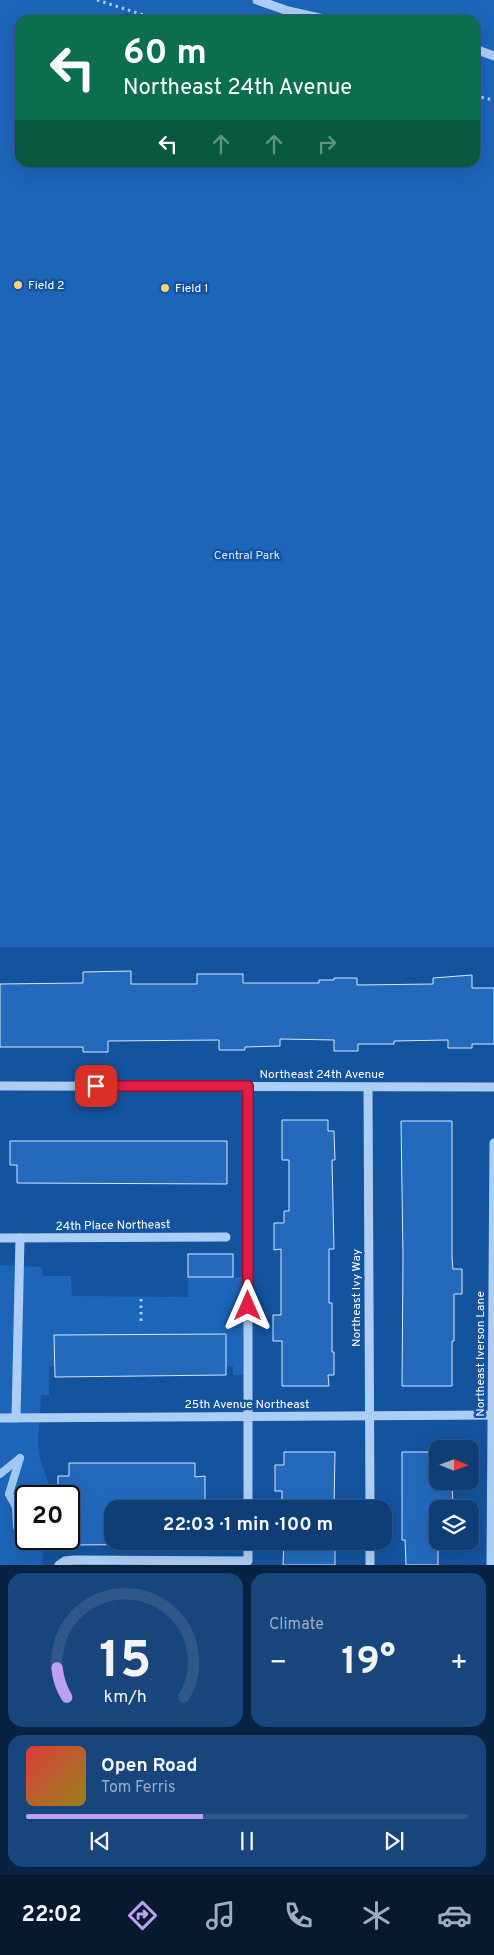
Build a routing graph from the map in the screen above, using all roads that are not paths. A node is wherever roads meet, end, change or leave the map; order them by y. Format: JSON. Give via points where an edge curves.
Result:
{"nodes":[{"id":1,"x":257,"y":0,"type":"edge"},
{"id":2,"x":306,"y":15,"type":"edge"},
{"id":3,"x":480,"y":51,"type":"edge"},
{"id":4,"x":494,"y":56,"type":"edge"},
{"id":5,"x":0,"y":1086,"type":"edge"},
{"id":6,"x":248,"y":1086,"type":"junction"},
{"id":7,"x":368,"y":1087,"type":"junction"},
{"id":8,"x":494,"y":1087,"type":"edge"},
{"id":9,"x":494,"y":1143,"type":"edge"},
{"id":10,"x":226,"y":1236,"type":"dead end"},
{"id":11,"x":0,"y":1238,"type":"edge"},
{"id":12,"x":20,"y":1238,"type":"junction"},
{"id":13,"x":493,"y":1415,"type":"edge"},
{"id":14,"x":248,"y":1416,"type":"junction"},
{"id":15,"x":369,"y":1416,"type":"junction"},
{"id":16,"x":0,"y":1418,"type":"edge"},
{"id":17,"x":16,"y":1418,"type":"junction"},
{"id":18,"x":248,"y":1500,"type":"edge"},
{"id":19,"x":370,"y":1500,"type":"edge"},
{"id":20,"x":248,"y":1550,"type":"edge"},
{"id":21,"x":370,"y":1550,"type":"edge"},
{"id":22,"x":60,"y":1565,"type":"edge"},
{"id":23,"x":370,"y":1565,"type":"edge"},
{"id":24,"x":491,"y":1565,"type":"edge"}],
"edges":[{"from":1,"to":2,"type":"street"},
{"from":3,"to":4,"type":"street"},
{"from":5,"to":6,"type":"street","name":"Northeast 24th Avenue"},
{"from":6,"to":7,"type":"street","name":"Northeast 24th Avenue"},
{"from":6,"to":14,"type":"street"},
{"from":7,"to":8,"type":"street","name":"Northeast 24th Avenue"},
{"from":7,"to":15,"type":"street","name":"Northeast Ivy Way"},
{"from":9,"to":13,"type":"street","name":"Northeast Iverson Lane"},
{"from":10,"to":12,"type":"street","name":"24th Place Northeast"},
{"from":11,"to":12,"type":"street","name":"24th Place Northeast"},
{"from":12,"to":17,"type":"street"},
{"from":13,"to":15,"type":"street","name":"25th Avenue Northeast"},
{"from":13,"to":24,"type":"street","name":"Northeast Iverson Lane"},
{"from":14,"to":15,"type":"street","name":"25th Avenue Northeast"},
{"from":14,"to":17,"type":"street","name":"25th Avenue Northeast"},
{"from":14,"to":18,"type":"street"},
{"from":15,"to":19,"type":"street","name":"Northeast Ivy Way"},
{"from":16,"to":17,"type":"street","name":"25th Avenue Northeast"},
{"from":20,"to":22,"type":"street","via":[[248,1561],[74,1560]]},
{"from":21,"to":23,"type":"street"}]}
